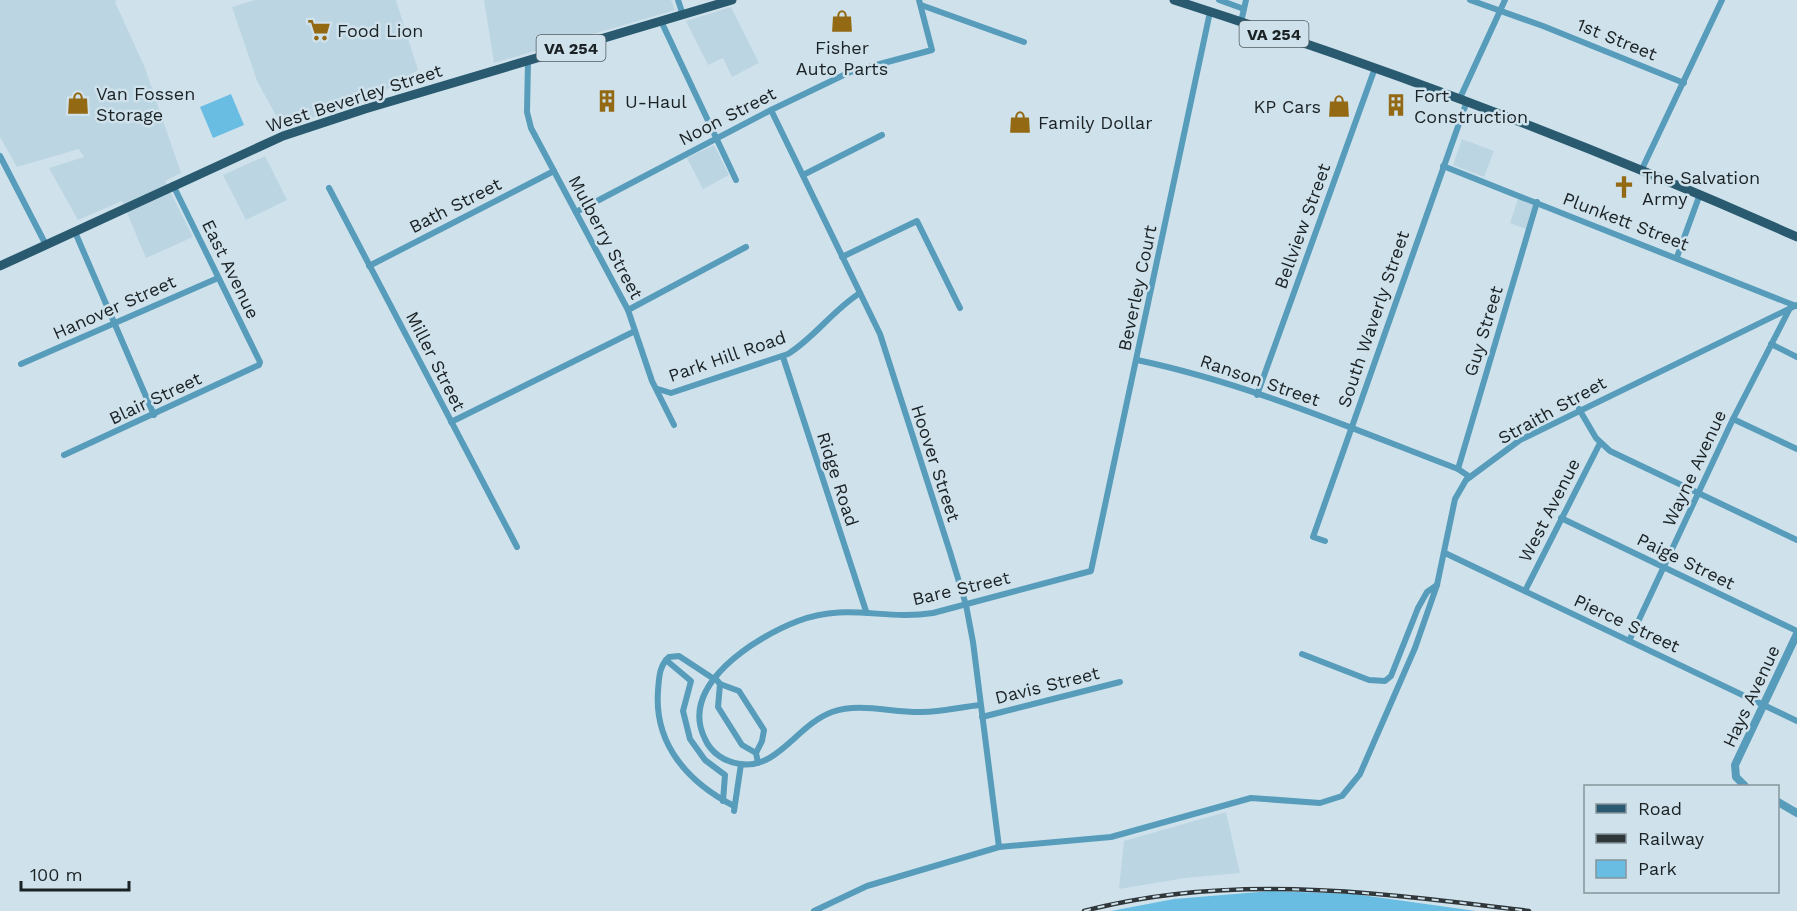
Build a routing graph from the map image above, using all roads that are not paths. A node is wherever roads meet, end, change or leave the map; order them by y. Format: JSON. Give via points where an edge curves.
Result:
{"nodes":[{"id":1,"x":678,"y":0,"type":"edge"},
{"id":2,"x":732,"y":0,"type":"edge"},
{"id":3,"x":1174,"y":0,"type":"edge"},
{"id":4,"x":1219,"y":0,"type":"edge"},
{"id":5,"x":1246,"y":0,"type":"edge"},
{"id":6,"x":1470,"y":0,"type":"edge"},
{"id":7,"x":1505,"y":0,"type":"edge"},
{"id":8,"x":1722,"y":0,"type":"edge"},
{"id":9,"x":920,"y":3,"type":"edge"},
{"id":10,"x":1244,"y":9,"type":"junction"},
{"id":11,"x":1500,"y":10,"type":"junction"},
{"id":12,"x":1210,"y":12,"type":"junction"},
{"id":13,"x":683,"y":15,"type":"junction"},
{"id":14,"x":661,"y":21,"type":"junction"},
{"id":15,"x":1240,"y":22,"type":"junction"},
{"id":16,"x":1024,"y":42,"type":"dead end"},
{"id":17,"x":528,"y":61,"type":"junction"},
{"id":18,"x":1375,"y":68,"type":"junction"},
{"id":19,"x":1684,"y":83,"type":"junction"},
{"id":20,"x":1463,"y":100,"type":"junction"},
{"id":21,"x":771,"y":110,"type":"junction"},
{"id":22,"x":882,"y":135,"type":"dead end"},
{"id":23,"x":716,"y":139,"type":"junction"},
{"id":24,"x":0,"y":156,"type":"edge"},
{"id":25,"x":1443,"y":166,"type":"junction"},
{"id":26,"x":1642,"y":169,"type":"junction"},
{"id":27,"x":554,"y":171,"type":"junction"},
{"id":28,"x":803,"y":176,"type":"junction"},
{"id":29,"x":736,"y":180,"type":"dead end"},
{"id":30,"x":173,"y":186,"type":"junction"},
{"id":31,"x":329,"y":188,"type":"dead end"},
{"id":32,"x":1700,"y":194,"type":"junction"},
{"id":33,"x":1537,"y":202,"type":"junction"},
{"id":34,"x":576,"y":212,"type":"junction"},
{"id":35,"x":75,"y":232,"type":"junction"},
{"id":36,"x":1797,"y":237,"type":"edge"},
{"id":37,"x":46,"y":245,"type":"junction"},
{"id":38,"x":746,"y":247,"type":"dead end"},
{"id":39,"x":842,"y":257,"type":"junction"},
{"id":40,"x":1677,"y":257,"type":"junction"},
{"id":41,"x":0,"y":266,"type":"edge"},
{"id":42,"x":369,"y":266,"type":"junction"},
{"id":43,"x":218,"y":278,"type":"junction"},
{"id":44,"x":860,"y":293,"type":"junction"},
{"id":45,"x":1797,"y":305,"type":"edge"},
{"id":46,"x":960,"y":308,"type":"dead end"},
{"id":47,"x":628,"y":310,"type":"junction"},
{"id":48,"x":1789,"y":310,"type":"junction"},
{"id":49,"x":115,"y":324,"type":"junction"},
{"id":50,"x":635,"y":331,"type":"junction"},
{"id":51,"x":1771,"y":345,"type":"junction"},
{"id":52,"x":783,"y":357,"type":"junction"},
{"id":53,"x":1797,"y":357,"type":"edge"},
{"id":54,"x":1137,"y":360,"type":"junction"},
{"id":55,"x":21,"y":364,"type":"dead end"},
{"id":56,"x":258,"y":367,"type":"joint"},
{"id":57,"x":657,"y":389,"type":"junction"},
{"id":58,"x":1257,"y":395,"type":"junction"},
{"id":59,"x":1579,"y":410,"type":"junction"},
{"id":60,"x":154,"y":416,"type":"junction"},
{"id":61,"x":1733,"y":419,"type":"junction"},
{"id":62,"x":451,"y":422,"type":"junction"},
{"id":63,"x":674,"y":425,"type":"dead end"},
{"id":64,"x":1351,"y":428,"type":"junction"},
{"id":65,"x":1600,"y":443,"type":"junction"},
{"id":66,"x":1797,"y":449,"type":"edge"},
{"id":67,"x":64,"y":455,"type":"dead end"},
{"id":68,"x":1458,"y":469,"type":"junction"},
{"id":69,"x":1470,"y":477,"type":"junction"},
{"id":70,"x":1699,"y":492,"type":"junction"},
{"id":71,"x":1562,"y":518,"type":"junction"},
{"id":72,"x":1797,"y":540,"type":"edge"},
{"id":73,"x":1325,"y":541,"type":"dead end"},
{"id":74,"x":517,"y":547,"type":"dead end"},
{"id":75,"x":1445,"y":553,"type":"junction"},
{"id":76,"x":1663,"y":568,"type":"junction"},
{"id":77,"x":1092,"y":571,"type":"joint"},
{"id":78,"x":1437,"y":585,"type":"junction"},
{"id":79,"x":1525,"y":591,"type":"junction"},
{"id":80,"x":966,"y":605,"type":"junction"},
{"id":81,"x":866,"y":611,"type":"junction"},
{"id":82,"x":1797,"y":633,"type":"edge"},
{"id":83,"x":1629,"y":641,"type":"junction"},
{"id":84,"x":1302,"y":654,"type":"dead end"},
{"id":85,"x":666,"y":660,"type":"junction"},
{"id":86,"x":714,"y":678,"type":"junction"},
{"id":87,"x":1120,"y":682,"type":"dead end"},
{"id":88,"x":720,"y":684,"type":"junction"},
{"id":89,"x":980,"y":705,"type":"junction"},
{"id":90,"x":1763,"y":705,"type":"junction"},
{"id":91,"x":982,"y":717,"type":"junction"},
{"id":92,"x":1797,"y":721,"type":"edge"},
{"id":93,"x":756,"y":753,"type":"junction"},
{"id":94,"x":758,"y":763,"type":"junction"},
{"id":95,"x":741,"y":764,"type":"junction"},
{"id":96,"x":1743,"y":785,"type":"edge"},
{"id":97,"x":723,"y":801,"type":"junction"},
{"id":98,"x":1779,"y":803,"type":"edge"},
{"id":99,"x":1797,"y":813,"type":"edge"},
{"id":100,"x":999,"y":847,"type":"junction"},
{"id":101,"x":814,"y":911,"type":"edge"}],
"edges":[{"from":1,"to":13,"type":"street"},
{"from":2,"to":13,"type":"main road","name":"West Beverley Street","number":"VA 254"},
{"from":3,"to":12,"type":"main road","number":"VA 254"},
{"from":4,"to":10,"type":"street"},
{"from":5,"to":10,"type":"street"},
{"from":6,"to":11,"type":"street","name":"1st Street"},
{"from":7,"to":11,"type":"street","name":"South Waverly Street"},
{"from":8,"to":19,"type":"street"},
{"from":9,"to":16,"type":"street"},
{"from":9,"to":21,"type":"street","name":"Noon Street","via":[[932,50],[850,72]]},
{"from":10,"to":15,"type":"street"},
{"from":11,"to":19,"type":"street","name":"1st Street"},
{"from":11,"to":20,"type":"street","name":"South Waverly Street"},
{"from":12,"to":15,"type":"main road","number":"VA 254"},
{"from":12,"to":54,"type":"street","name":"Beverley Court"},
{"from":13,"to":14,"type":"main road","name":"West Beverley Street","number":"VA 254"},
{"from":14,"to":17,"type":"main road","name":"West Beverley Street","number":"VA 254"},
{"from":14,"to":23,"type":"street"},
{"from":15,"to":18,"type":"main road","number":"VA 254"},
{"from":17,"to":27,"type":"street","name":"Mulberry Street","via":[[529,121]]},
{"from":17,"to":30,"type":"main road","name":"West Beverley Street","number":"VA 254","via":[[303,129]]},
{"from":18,"to":20,"type":"main road","number":"VA 254"},
{"from":18,"to":58,"type":"street","name":"Bellview Street"},
{"from":19,"to":26,"type":"street"},
{"from":20,"to":25,"type":"street","name":"South Waverly Street"},
{"from":20,"to":26,"type":"main road","number":"VA 254"},
{"from":21,"to":23,"type":"street","name":"Noon Street"},
{"from":21,"to":28,"type":"street","name":"Hoover Street"},
{"from":22,"to":28,"type":"street"},
{"from":23,"to":29,"type":"street"},
{"from":23,"to":34,"type":"street","name":"Noon Street"},
{"from":24,"to":37,"type":"street"},
{"from":25,"to":33,"type":"street","name":"Plunkett Street"},
{"from":25,"to":64,"type":"street","name":"South Waverly Street"},
{"from":26,"to":32,"type":"main road","number":"VA 254"},
{"from":27,"to":34,"type":"street","name":"Mulberry Street"},
{"from":27,"to":42,"type":"street","name":"Bath Street"},
{"from":28,"to":39,"type":"street","name":"Hoover Street"},
{"from":30,"to":35,"type":"main road","name":"West Beverley Street","number":"VA 254"},
{"from":30,"to":43,"type":"street","name":"East Avenue"},
{"from":31,"to":42,"type":"street","name":"Miller Street"},
{"from":32,"to":36,"type":"main road","number":"VA 254"},
{"from":32,"to":40,"type":"street"},
{"from":33,"to":40,"type":"street","name":"Plunkett Street"},
{"from":33,"to":68,"type":"street","name":"Guy Street"},
{"from":34,"to":47,"type":"street","name":"Mulberry Street"},
{"from":35,"to":37,"type":"main road","name":"West Beverley Street","number":"VA 254"},
{"from":35,"to":49,"type":"street"},
{"from":37,"to":41,"type":"main road","name":"West Beverley Street","number":"VA 254"},
{"from":38,"to":47,"type":"street"},
{"from":39,"to":44,"type":"street","name":"Hoover Street"},
{"from":39,"to":46,"type":"street","via":[[917,221]]},
{"from":40,"to":45,"type":"street","name":"Plunkett Street"},
{"from":42,"to":62,"type":"street","name":"Miller Street"},
{"from":43,"to":49,"type":"street","name":"Hanover Street"},
{"from":43,"to":56,"type":"street","name":"East Avenue","via":[[260,362]]},
{"from":44,"to":52,"type":"street","name":"Park Hill Road"},
{"from":44,"to":80,"type":"street","name":"Hoover Street","via":[[882,342]]},
{"from":45,"to":48,"type":"street","name":"Straith Street"},
{"from":47,"to":50,"type":"street","name":"Mulberry Street"},
{"from":48,"to":51,"type":"street","name":"Wayne Avenue"},
{"from":48,"to":59,"type":"street","name":"Straith Street"},
{"from":49,"to":55,"type":"street","name":"Hanover Street"},
{"from":49,"to":60,"type":"street"},
{"from":50,"to":57,"type":"street","name":"Mulberry Street"},
{"from":50,"to":62,"type":"street"},
{"from":51,"to":53,"type":"street"},
{"from":51,"to":61,"type":"street","name":"Wayne Avenue"},
{"from":52,"to":57,"type":"street","name":"Park Hill Road","via":[[671,393]]},
{"from":52,"to":81,"type":"street","name":"Ridge Road"},
{"from":54,"to":58,"type":"street","name":"Ranson Street","via":[[1185,370]]},
{"from":54,"to":77,"type":"street","name":"Beverley Court"},
{"from":56,"to":60,"type":"street","name":"Blair Street"},
{"from":57,"to":63,"type":"street","name":"Mulberry Street"},
{"from":58,"to":64,"type":"street","name":"Ranson Street"},
{"from":59,"to":65,"type":"street"},
{"from":59,"to":69,"type":"street","name":"Straith Street","via":[[1520,440]]},
{"from":60,"to":67,"type":"street","name":"Blair Street"},
{"from":61,"to":66,"type":"street"},
{"from":61,"to":70,"type":"street","name":"Wayne Avenue"},
{"from":62,"to":74,"type":"street","name":"Miller Street"},
{"from":64,"to":68,"type":"street","name":"Ranson Street"},
{"from":64,"to":73,"type":"street","name":"South Waverly Street","via":[[1313,537]]},
{"from":65,"to":70,"type":"street"},
{"from":65,"to":71,"type":"street","name":"West Avenue"},
{"from":68,"to":69,"type":"street","name":"Ranson Street"},
{"from":69,"to":75,"type":"street","name":"Straith Street","via":[[1455,499]]},
{"from":70,"to":72,"type":"street"},
{"from":70,"to":76,"type":"street","name":"Wayne Avenue"},
{"from":71,"to":76,"type":"street","name":"Paige Street"},
{"from":71,"to":79,"type":"street","name":"West Avenue"},
{"from":75,"to":78,"type":"street","name":"Straith Street"},
{"from":75,"to":79,"type":"street","name":"Pierce Street"},
{"from":76,"to":82,"type":"street","name":"Paige Street"},
{"from":76,"to":83,"type":"street","name":"Wayne Avenue"},
{"from":77,"to":80,"type":"street","name":"Bare Street"},
{"from":78,"to":84,"type":"street","via":[[1427,592],[1418,608],[1391,676],[1385,681],[1369,680]]},
{"from":78,"to":100,"type":"street","name":"Straith Street","via":[[1394,700],[1360,774],[1337,799],[1325,802],[1251,798],[1111,837]]},
{"from":79,"to":83,"type":"street","name":"Pierce Street"},
{"from":80,"to":81,"type":"street","name":"Bare Street","via":[[922,615]]},
{"from":80,"to":89,"type":"street","name":"Hoover Street"},
{"from":81,"to":86,"type":"street","name":"Bare Street","via":[[829,613],[797,622],[745,651]]},
{"from":82,"to":90,"type":"street","name":"Hays Avenue"},
{"from":83,"to":90,"type":"street","name":"Pierce Street"},
{"from":85,"to":86,"type":"street","via":[[680,656]]},
{"from":85,"to":97,"type":"street","via":[[660,668],[658,693],[664,738],[692,779]]},
{"from":85,"to":97,"type":"street","via":[[692,683],[683,711],[686,728],[699,752],[725,775]]},
{"from":86,"to":88,"type":"street"},
{"from":86,"to":95,"type":"street","name":"Bare Street","via":[[700,704],[703,735],[720,757]]},
{"from":87,"to":91,"type":"street","name":"Davis Street"},
{"from":88,"to":93,"type":"street","via":[[718,707],[742,745]]},
{"from":88,"to":93,"type":"street","via":[[739,692],[764,730]]},
{"from":89,"to":91,"type":"street","name":"Hoover Street"},
{"from":89,"to":94,"type":"street","name":"Davis Street","via":[[924,712],[843,708],[807,725],[776,755]]},
{"from":90,"to":92,"type":"street","name":"Pierce Street"},
{"from":90,"to":96,"type":"street","name":"Hays Avenue","via":[[1736,763],[1734,772]]},
{"from":91,"to":100,"type":"street","name":"Hoover Street"},
{"from":93,"to":94,"type":"street"},
{"from":94,"to":95,"type":"street","name":"Davis Street"},
{"from":95,"to":97,"type":"street","via":[[734,808]]},
{"from":98,"to":99,"type":"street"},
{"from":100,"to":101,"type":"street","via":[[875,883]]}]}
